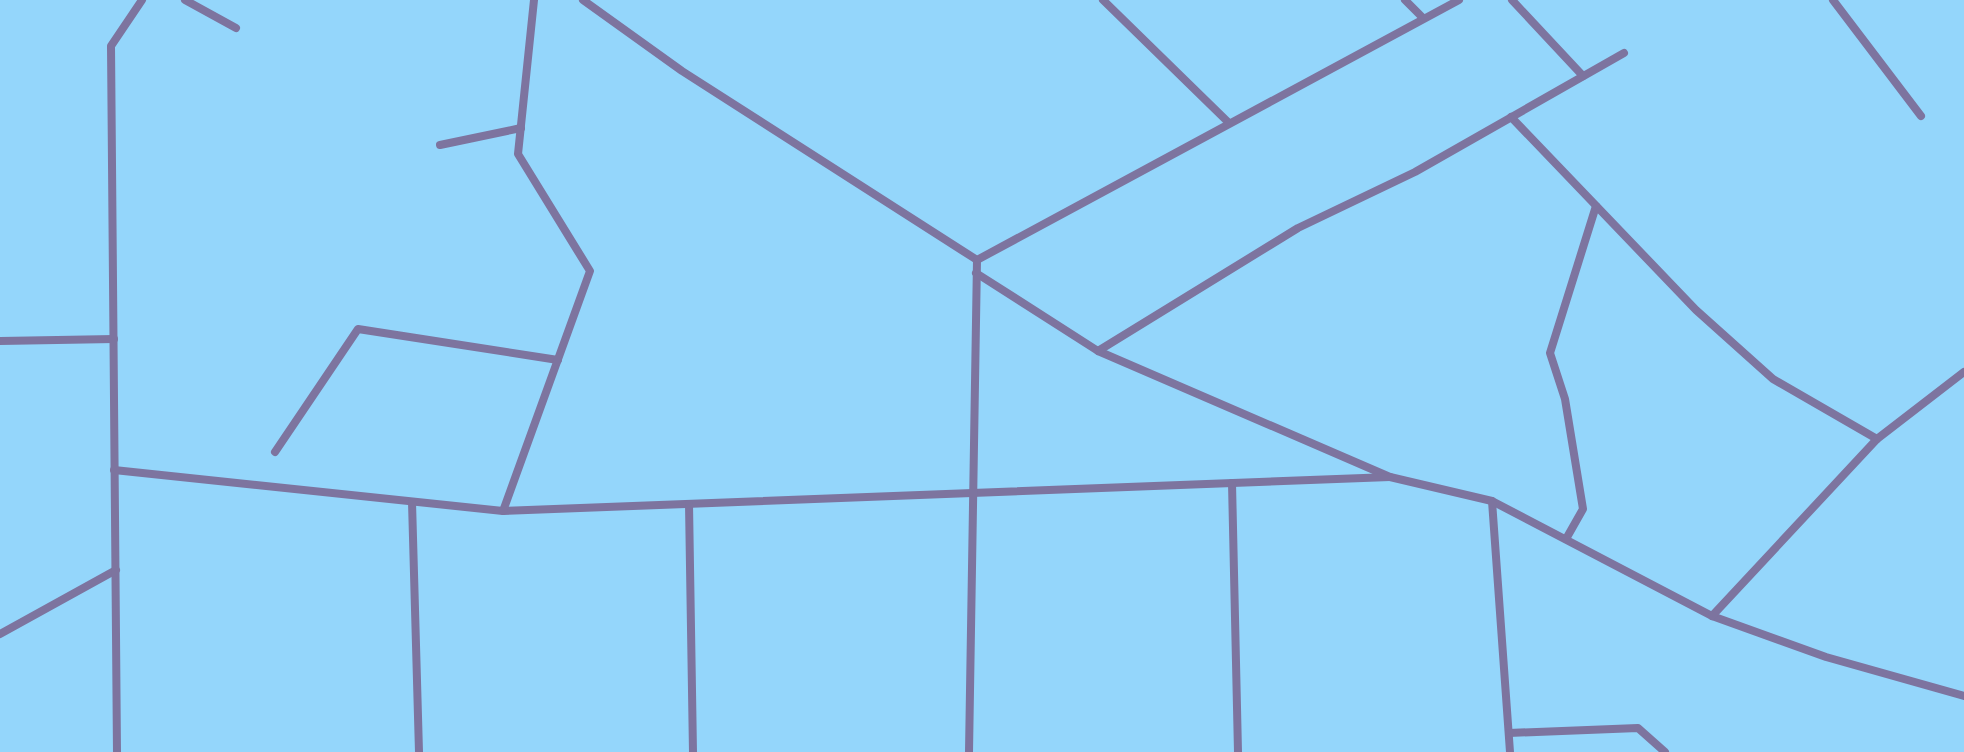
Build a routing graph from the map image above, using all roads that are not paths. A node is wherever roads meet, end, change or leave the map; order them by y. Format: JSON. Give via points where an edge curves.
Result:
{"nodes":[{"id":1,"x":142,"y":0,"type":"edge"},
{"id":2,"x":185,"y":0,"type":"edge"},
{"id":3,"x":534,"y":0,"type":"edge"},
{"id":4,"x":583,"y":0,"type":"edge"},
{"id":5,"x":1103,"y":0,"type":"edge"},
{"id":6,"x":1405,"y":0,"type":"edge"},
{"id":7,"x":1459,"y":0,"type":"edge"},
{"id":8,"x":1512,"y":0,"type":"edge"},
{"id":9,"x":1833,"y":0,"type":"edge"},
{"id":10,"x":1423,"y":18,"type":"junction"},
{"id":11,"x":236,"y":28,"type":"dead end"},
{"id":12,"x":1624,"y":53,"type":"dead end"},
{"id":13,"x":1583,"y":76,"type":"junction"},
{"id":14,"x":1920,"y":116,"type":"dead end"},
{"id":15,"x":1511,"y":117,"type":"junction"},
{"id":16,"x":1229,"y":123,"type":"junction"},
{"id":17,"x":521,"y":128,"type":"junction"},
{"id":18,"x":440,"y":145,"type":"dead end"},
{"id":19,"x":1596,"y":206,"type":"junction"},
{"id":20,"x":977,"y":260,"type":"junction"},
{"id":21,"x":976,"y":273,"type":"junction"},
{"id":22,"x":114,"y":339,"type":"junction"},
{"id":23,"x":0,"y":341,"type":"edge"},
{"id":24,"x":1098,"y":351,"type":"junction"},
{"id":25,"x":558,"y":360,"type":"junction"},
{"id":26,"x":1964,"y":372,"type":"edge"},
{"id":27,"x":1877,"y":439,"type":"junction"},
{"id":28,"x":276,"y":452,"type":"dead end"},
{"id":29,"x":114,"y":470,"type":"junction"},
{"id":30,"x":1390,"y":477,"type":"junction"},
{"id":31,"x":1232,"y":483,"type":"junction"},
{"id":32,"x":972,"y":493,"type":"junction"},
{"id":33,"x":1492,"y":501,"type":"junction"},
{"id":34,"x":412,"y":502,"type":"junction"},
{"id":35,"x":689,"y":504,"type":"junction"},
{"id":36,"x":503,"y":511,"type":"junction"},
{"id":37,"x":1566,"y":539,"type":"junction"},
{"id":38,"x":116,"y":570,"type":"junction"},
{"id":39,"x":1712,"y":616,"type":"junction"},
{"id":40,"x":0,"y":634,"type":"edge"},
{"id":41,"x":1964,"y":696,"type":"edge"},
{"id":42,"x":1509,"y":733,"type":"junction"},
{"id":43,"x":117,"y":752,"type":"edge"},
{"id":44,"x":419,"y":752,"type":"edge"},
{"id":45,"x":693,"y":752,"type":"edge"},
{"id":46,"x":969,"y":752,"type":"edge"},
{"id":47,"x":1238,"y":752,"type":"edge"},
{"id":48,"x":1510,"y":752,"type":"edge"},
{"id":49,"x":1665,"y":752,"type":"edge"}],
"edges":[{"from":1,"to":22,"type":"street","via":[[111,46]]},
{"from":2,"to":11,"type":"street"},
{"from":3,"to":17,"type":"street"},
{"from":4,"to":20,"type":"street","via":[[682,71]]},
{"from":5,"to":16,"type":"street"},
{"from":6,"to":10,"type":"street"},
{"from":7,"to":10,"type":"street"},
{"from":8,"to":13,"type":"street"},
{"from":9,"to":14,"type":"street"},
{"from":10,"to":16,"type":"street"},
{"from":12,"to":13,"type":"street"},
{"from":13,"to":15,"type":"street"},
{"from":15,"to":19,"type":"street"},
{"from":15,"to":24,"type":"street","via":[[1415,172],[1298,228]]},
{"from":16,"to":20,"type":"street"},
{"from":17,"to":18,"type":"street"},
{"from":17,"to":25,"type":"street","via":[[518,154],[590,271]]},
{"from":19,"to":27,"type":"street","via":[[1696,310],[1773,380]]},
{"from":19,"to":37,"type":"street","via":[[1550,353],[1564,399],[1583,509]]},
{"from":20,"to":21,"type":"street"},
{"from":21,"to":24,"type":"street"},
{"from":21,"to":32,"type":"street"},
{"from":22,"to":23,"type":"street"},
{"from":22,"to":29,"type":"street"},
{"from":24,"to":30,"type":"street"},
{"from":25,"to":28,"type":"street","via":[[358,328]]},
{"from":25,"to":36,"type":"street"},
{"from":26,"to":27,"type":"street"},
{"from":27,"to":39,"type":"street"},
{"from":29,"to":34,"type":"street"},
{"from":29,"to":38,"type":"street"},
{"from":30,"to":31,"type":"street"},
{"from":30,"to":33,"type":"street"},
{"from":31,"to":32,"type":"street"},
{"from":31,"to":47,"type":"street"},
{"from":32,"to":35,"type":"street"},
{"from":32,"to":46,"type":"street"},
{"from":33,"to":37,"type":"street"},
{"from":33,"to":42,"type":"street"},
{"from":34,"to":36,"type":"street"},
{"from":34,"to":44,"type":"street"},
{"from":35,"to":36,"type":"street"},
{"from":35,"to":45,"type":"street"},
{"from":37,"to":39,"type":"street"},
{"from":38,"to":40,"type":"street"},
{"from":38,"to":43,"type":"street"},
{"from":39,"to":41,"type":"street","via":[[1826,657]]},
{"from":42,"to":48,"type":"street"},
{"from":42,"to":49,"type":"street","via":[[1638,728]]}]}
